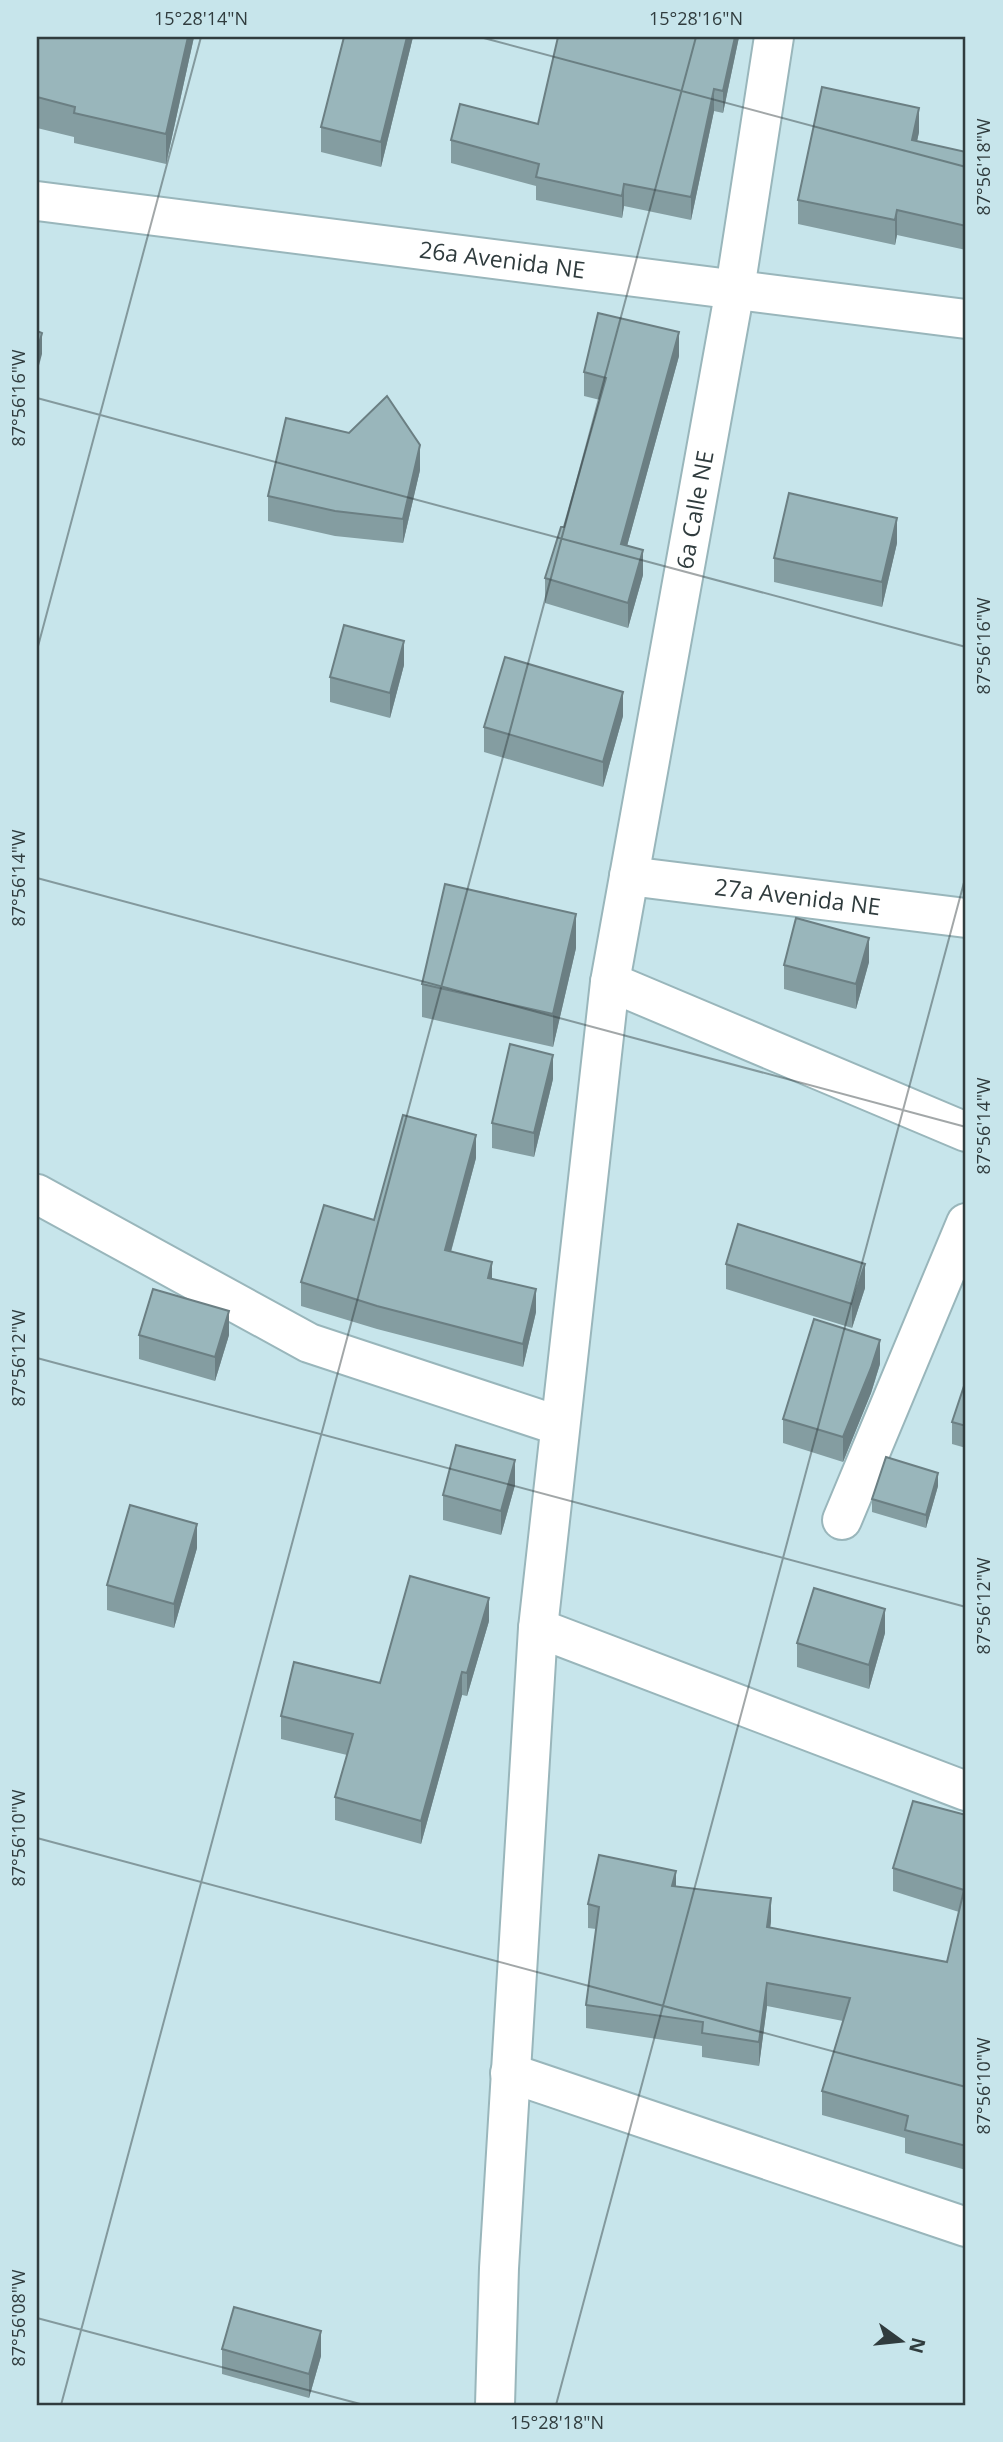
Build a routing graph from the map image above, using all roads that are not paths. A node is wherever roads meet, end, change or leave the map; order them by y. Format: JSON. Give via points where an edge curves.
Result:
{"nodes":[{"id":1,"x":774,"y":37,"type":"edge"},
{"id":2,"x":37,"y":201,"type":"edge"},
{"id":3,"x":735,"y":289,"type":"junction"},
{"id":4,"x":966,"y":319,"type":"edge"},
{"id":5,"x":629,"y":876,"type":"junction"},
{"id":6,"x":966,"y":918,"type":"edge"},
{"id":7,"x":610,"y":982,"type":"junction"},
{"id":8,"x":966,"y":1132,"type":"edge"},
{"id":9,"x":37,"y":1195,"type":"edge"},
{"id":10,"x":966,"y":1223,"type":"edge"},
{"id":11,"x":560,"y":1426,"type":"junction"},
{"id":12,"x":842,"y":1520,"type":"dead end"},
{"id":13,"x":538,"y":1628,"type":"junction"},
{"id":14,"x":966,"y":1791,"type":"edge"},
{"id":15,"x":510,"y":2073,"type":"junction"},
{"id":16,"x":966,"y":2227,"type":"edge"},
{"id":17,"x":495,"y":2405,"type":"edge"}],
"edges":[{"from":1,"to":3,"type":"street","name":"6a Calle NE"},
{"from":2,"to":3,"type":"street","name":"26a Avenida NE"},
{"from":3,"to":4,"type":"street","name":"26a Avenida NE"},
{"from":3,"to":5,"type":"street","name":"6a Calle NE"},
{"from":5,"to":6,"type":"street","name":"27a Avenida NE"},
{"from":5,"to":7,"type":"street","name":"6a Calle NE"},
{"from":7,"to":8,"type":"street"},
{"from":7,"to":11,"type":"street","name":"6a Calle NE"},
{"from":9,"to":11,"type":"street","via":[[309,1343]]},
{"from":10,"to":12,"type":"street"},
{"from":11,"to":13,"type":"street","name":"6a Calle NE"},
{"from":13,"to":14,"type":"street"},
{"from":13,"to":15,"type":"street","name":"6a Calle NE"},
{"from":15,"to":16,"type":"street"},
{"from":15,"to":17,"type":"street","name":"6a Calle NE"}]}
